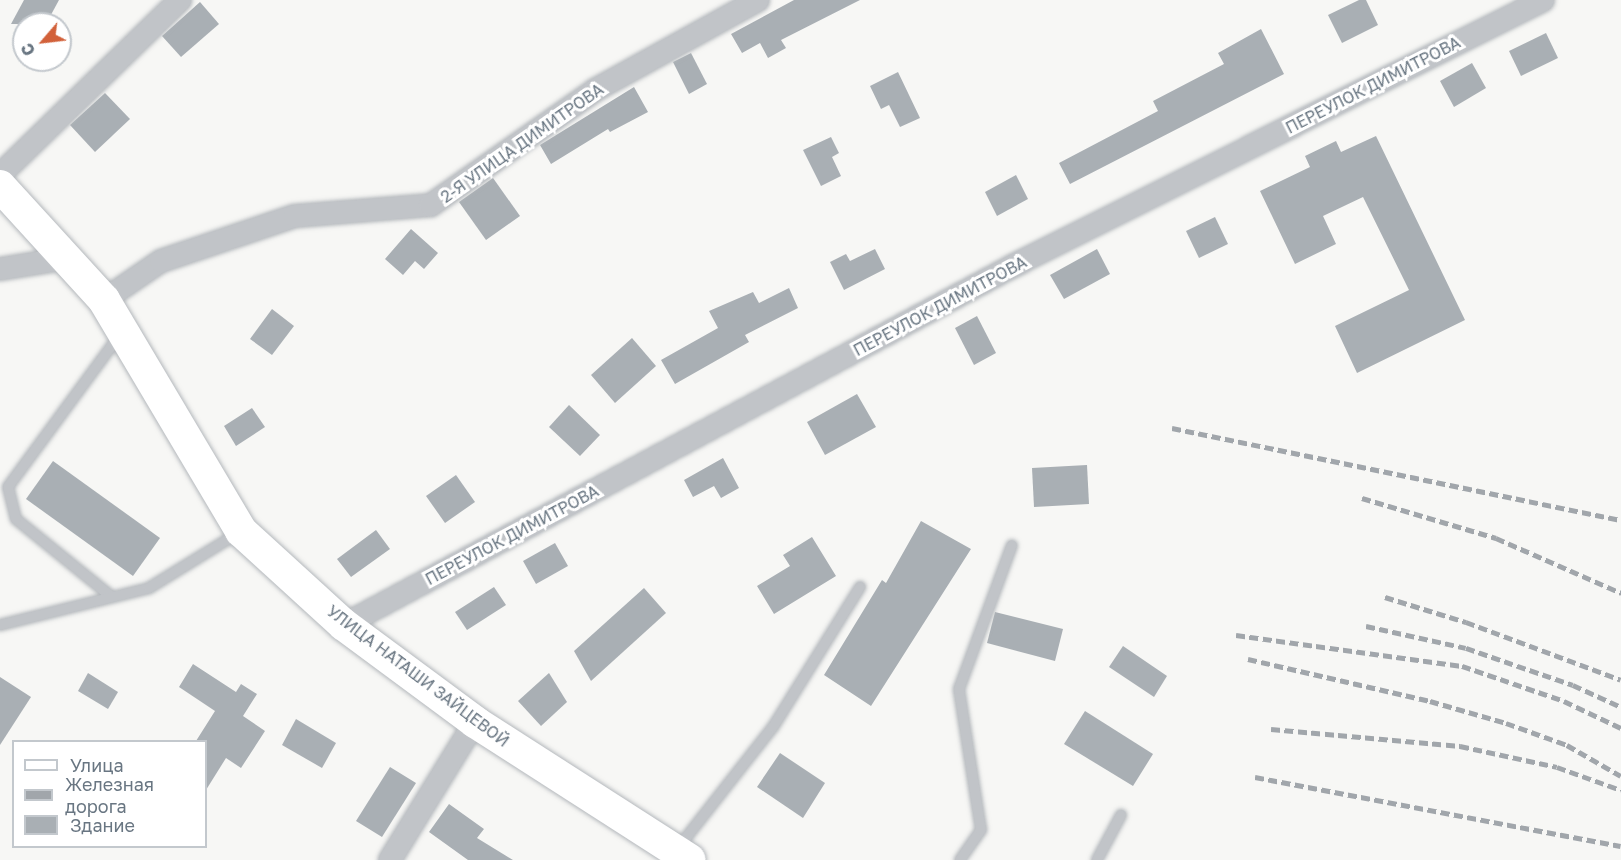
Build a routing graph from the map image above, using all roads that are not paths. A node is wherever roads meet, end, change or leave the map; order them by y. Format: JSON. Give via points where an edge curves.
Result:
{"nodes":[{"id":1,"x":180,"y":0,"type":"edge"},
{"id":2,"x":758,"y":0,"type":"edge"},
{"id":3,"x":1543,"y":0,"type":"edge"},
{"id":4,"x":0,"y":175,"type":"edge"},
{"id":5,"x":0,"y":186,"type":"edge"},
{"id":6,"x":69,"y":258,"type":"junction"},
{"id":7,"x":0,"y":269,"type":"edge"},
{"id":8,"x":104,"y":300,"type":"junction"},
{"id":9,"x":123,"y":331,"type":"junction"},
{"id":10,"x":241,"y":531,"type":"junction"},
{"id":11,"x":1012,"y":545,"type":"dead end"},
{"id":12,"x":860,"y":586,"type":"dead end"},
{"id":13,"x":112,"y":597,"type":"junction"},
{"id":14,"x":0,"y":625,"type":"edge"},
{"id":15,"x":344,"y":625,"type":"junction"},
{"id":16,"x":475,"y":722,"type":"junction"},
{"id":17,"x":1121,"y":815,"type":"dead end"},
{"id":18,"x":683,"y":855,"type":"edge"},
{"id":19,"x":390,"y":860,"type":"edge"},
{"id":20,"x":960,"y":860,"type":"edge"},
{"id":21,"x":1096,"y":860,"type":"edge"}],
"edges":[{"from":1,"to":4,"type":"street"},
{"from":2,"to":8,"type":"street","name":"2-Я УЛИЦА ДИМИТРОВА","via":[[595,90],[431,205],[295,216],[161,261]]},
{"from":3,"to":15,"type":"street","name":"ПЕРЕУЛОК ДИМИТРОВА","via":[[1011,267]]},
{"from":5,"to":6,"type":"street","name":"УЛИЦА НАТАШИ ЗАЙЦЕВОЙ"},
{"from":6,"to":7,"type":"street"},
{"from":6,"to":8,"type":"street","name":"УЛИЦА НАТАШИ ЗАЙЦЕВОЙ"},
{"from":8,"to":9,"type":"street","name":"УЛИЦА НАТАШИ ЗАЙЦЕВОЙ"},
{"from":9,"to":10,"type":"street","name":"УЛИЦА НАТАШИ ЗАЙЦЕВОЙ"},
{"from":9,"to":13,"type":"lane","via":[[8,488],[16,519]]},
{"from":10,"to":13,"type":"lane","via":[[149,588]]},
{"from":10,"to":15,"type":"street","name":"УЛИЦА НАТАШИ ЗАЙЦЕВОЙ"},
{"from":11,"to":20,"type":"lane","via":[[959,689],[981,830]]},
{"from":12,"to":18,"type":"lane","via":[[773,727]]},
{"from":13,"to":14,"type":"lane"},
{"from":15,"to":16,"type":"street","name":"УЛИЦА НАТАШИ ЗАЙЦЕВОЙ"},
{"from":16,"to":18,"type":"street","name":"УЛИЦА НАТАШИ ЗАЙЦЕВОЙ"},
{"from":16,"to":19,"type":"street"},
{"from":17,"to":21,"type":"lane"}]}
